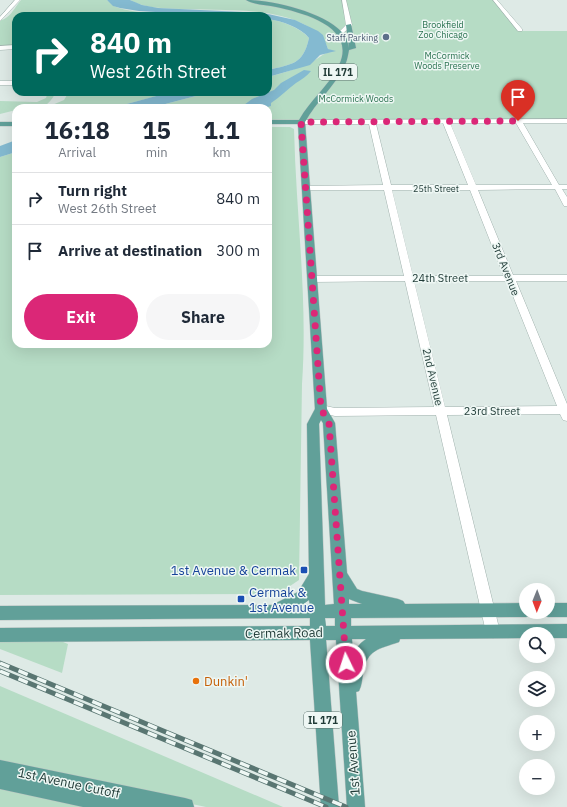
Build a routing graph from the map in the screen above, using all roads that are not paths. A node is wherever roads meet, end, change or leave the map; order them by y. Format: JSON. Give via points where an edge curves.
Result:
{"nodes":[{"id":1,"x":18,"y":0,"type":"edge"},
{"id":2,"x":249,"y":0,"type":"edge"},
{"id":3,"x":344,"y":0,"type":"edge"},
{"id":4,"x":495,"y":0,"type":"edge"},
{"id":5,"x":0,"y":20,"type":"edge"},
{"id":6,"x":349,"y":25,"type":"junction"},
{"id":7,"x":520,"y":30,"type":"dead end"},
{"id":8,"x":340,"y":34,"type":"junction"},
{"id":9,"x":0,"y":48,"type":"edge"},
{"id":10,"x":12,"y":48,"type":"edge"},
{"id":11,"x":347,"y":55,"type":"junction"},
{"id":12,"x":0,"y":83,"type":"edge"},
{"id":13,"x":12,"y":83,"type":"edge"},
{"id":14,"x":518,"y":121,"type":"junction"},
{"id":15,"x":567,"y":121,"type":"edge"},
{"id":16,"x":272,"y":122,"type":"edge"},
{"id":17,"x":301,"y":122,"type":"junction"},
{"id":18,"x":372,"y":122,"type":"junction"},
{"id":19,"x":446,"y":122,"type":"junction"},
{"id":20,"x":0,"y":124,"type":"edge"},
{"id":21,"x":12,"y":124,"type":"edge"},
{"id":22,"x":557,"y":187,"type":"junction"},
{"id":23,"x":567,"y":187,"type":"edge"},
{"id":24,"x":305,"y":188,"type":"junction"},
{"id":25,"x":388,"y":188,"type":"junction"},
{"id":26,"x":474,"y":188,"type":"junction"},
{"id":27,"x":567,"y":204,"type":"edge"},
{"id":28,"x":410,"y":278,"type":"junction"},
{"id":29,"x":510,"y":278,"type":"junction"},
{"id":30,"x":567,"y":278,"type":"edge"},
{"id":31,"x":312,"y":279,"type":"junction"},
{"id":32,"x":321,"y":409,"type":"junction"},
{"id":33,"x":442,"y":411,"type":"junction"},
{"id":34,"x":566,"y":412,"type":"edge"},
{"id":35,"x":316,"y":574,"type":"junction"},
{"id":36,"x":340,"y":575,"type":"junction"},
{"id":37,"x":418,"y":610,"type":"junction"},
{"id":38,"x":488,"y":610,"type":"junction"},
{"id":39,"x":519,"y":610,"type":"edge"},
{"id":40,"x":555,"y":610,"type":"edge"},
{"id":41,"x":567,"y":610,"type":"edge"},
{"id":42,"x":272,"y":612,"type":"junction"},
{"id":43,"x":317,"y":612,"type":"junction"},
{"id":44,"x":342,"y":612,"type":"junction"},
{"id":45,"x":0,"y":613,"type":"edge"},
{"id":46,"x":567,"y":631,"type":"edge"},
{"id":47,"x":412,"y":632,"type":"junction"},
{"id":48,"x":493,"y":632,"type":"junction"},
{"id":49,"x":318,"y":633,"type":"junction"},
{"id":50,"x":344,"y":633,"type":"junction"},
{"id":51,"x":0,"y":635,"type":"edge"},
{"id":52,"x":350,"y":709,"type":"junction"},
{"id":53,"x":0,"y":769,"type":"edge"},
{"id":54,"x":0,"y":780,"type":"edge"},
{"id":55,"x":127,"y":807,"type":"edge"},
{"id":56,"x":185,"y":807,"type":"edge"},
{"id":57,"x":330,"y":807,"type":"edge"},
{"id":58,"x":356,"y":807,"type":"edge"}],
"edges":[{"from":1,"to":5,"type":"street"},
{"from":2,"to":8,"type":"main road","via":[[312,16]]},
{"from":3,"to":6,"type":"street"},
{"from":4,"to":7,"type":"street"},
{"from":6,"to":8,"type":"street"},
{"from":6,"to":11,"type":"main road","via":[[353,48]]},
{"from":8,"to":11,"type":"main road","number":"IL 171","via":[[346,44]]},
{"from":9,"to":10,"type":"street"},
{"from":11,"to":17,"type":"main road","number":"IL 171"},
{"from":12,"to":13,"type":"street"},
{"from":14,"to":15,"type":"street"},
{"from":14,"to":19,"type":"street"},
{"from":14,"to":22,"type":"street"},
{"from":16,"to":17,"type":"main road"},
{"from":17,"to":18,"type":"street"},
{"from":17,"to":24,"type":"main road","name":"1st Avenue","number":"IL 171"},
{"from":18,"to":19,"type":"street"},
{"from":18,"to":25,"type":"street","name":"2nd Avenue"},
{"from":19,"to":26,"type":"street","name":"3rd Avenue"},
{"from":20,"to":21,"type":"main road"},
{"from":22,"to":23,"type":"street","name":"25th Street"},
{"from":22,"to":26,"type":"street","name":"25th Street"},
{"from":22,"to":27,"type":"street"},
{"from":24,"to":25,"type":"street","name":"25th Street"},
{"from":24,"to":31,"type":"main road","name":"1st Avenue","number":"IL 171"},
{"from":25,"to":26,"type":"street","name":"25th Street"},
{"from":25,"to":28,"type":"street","name":"2nd Avenue"},
{"from":26,"to":29,"type":"street","name":"3rd Avenue"},
{"from":28,"to":29,"type":"street","name":"24th Street"},
{"from":28,"to":31,"type":"street","name":"24th Street"},
{"from":28,"to":33,"type":"street","name":"2nd Avenue"},
{"from":29,"to":30,"type":"street","name":"24th Street"},
{"from":29,"to":34,"type":"street","name":"3rd Avenue"},
{"from":31,"to":32,"type":"main road","name":"1st Avenue","number":"IL 171"},
{"from":32,"to":33,"type":"street","name":"23rd Street","via":[[335,412]]},
{"from":32,"to":35,"type":"main road","name":"1st Avenue","number":"IL 171","via":[[313,424]]},
{"from":32,"to":36,"type":"main road","name":"1st Avenue","number":"IL 171","via":[[329,423]]},
{"from":33,"to":34,"type":"street","name":"23rd Street"},
{"from":33,"to":38,"type":"street","name":"2nd Avenue"},
{"from":35,"to":42,"type":"main road","via":[[303,597]]},
{"from":35,"to":43,"type":"main road","name":"1st Avenue","number":"IL 171"},
{"from":36,"to":37,"type":"main road","via":[[352,593],[358,597]]},
{"from":36,"to":44,"type":"main road","name":"1st Avenue","number":"IL 171"},
{"from":37,"to":38,"type":"main road","name":"Cermak Road"},
{"from":37,"to":44,"type":"main road","name":"Cermak Road"},
{"from":38,"to":39,"type":"main road","name":"Cermak Road"},
{"from":38,"to":48,"type":"street","name":"2nd Avenue"},
{"from":40,"to":41,"type":"main road"},
{"from":42,"to":43,"type":"main road","name":"Cermak Road"},
{"from":42,"to":45,"type":"main road","name":"Cermak Road"},
{"from":43,"to":44,"type":"main road","name":"Cermak Road"},
{"from":43,"to":49,"type":"main road","name":"1st Avenue","number":"IL 171"},
{"from":44,"to":50,"type":"main road","name":"1st Avenue","number":"IL 171"},
{"from":46,"to":48,"type":"main road","name":"Cermak Road"},
{"from":47,"to":48,"type":"main road","name":"Cermak Road"},
{"from":47,"to":50,"type":"main road","name":"Cermak Road"},
{"from":47,"to":52,"type":"main road","via":[[373,643],[360,653]]},
{"from":49,"to":50,"type":"main road","name":"Cermak Road"},
{"from":49,"to":51,"type":"main road","name":"Cermak Road"},
{"from":49,"to":57,"type":"main road","name":"1st Avenue","number":"IL 171"},
{"from":50,"to":52,"type":"main road","name":"1st Avenue","number":"IL 171"},
{"from":52,"to":58,"type":"main road","name":"1st Avenue","number":"IL 171"},
{"from":53,"to":56,"type":"main road","name":"1st Avenue Cutoff"},
{"from":54,"to":55,"type":"main road","name":"1st Avenue Cutoff"}]}
